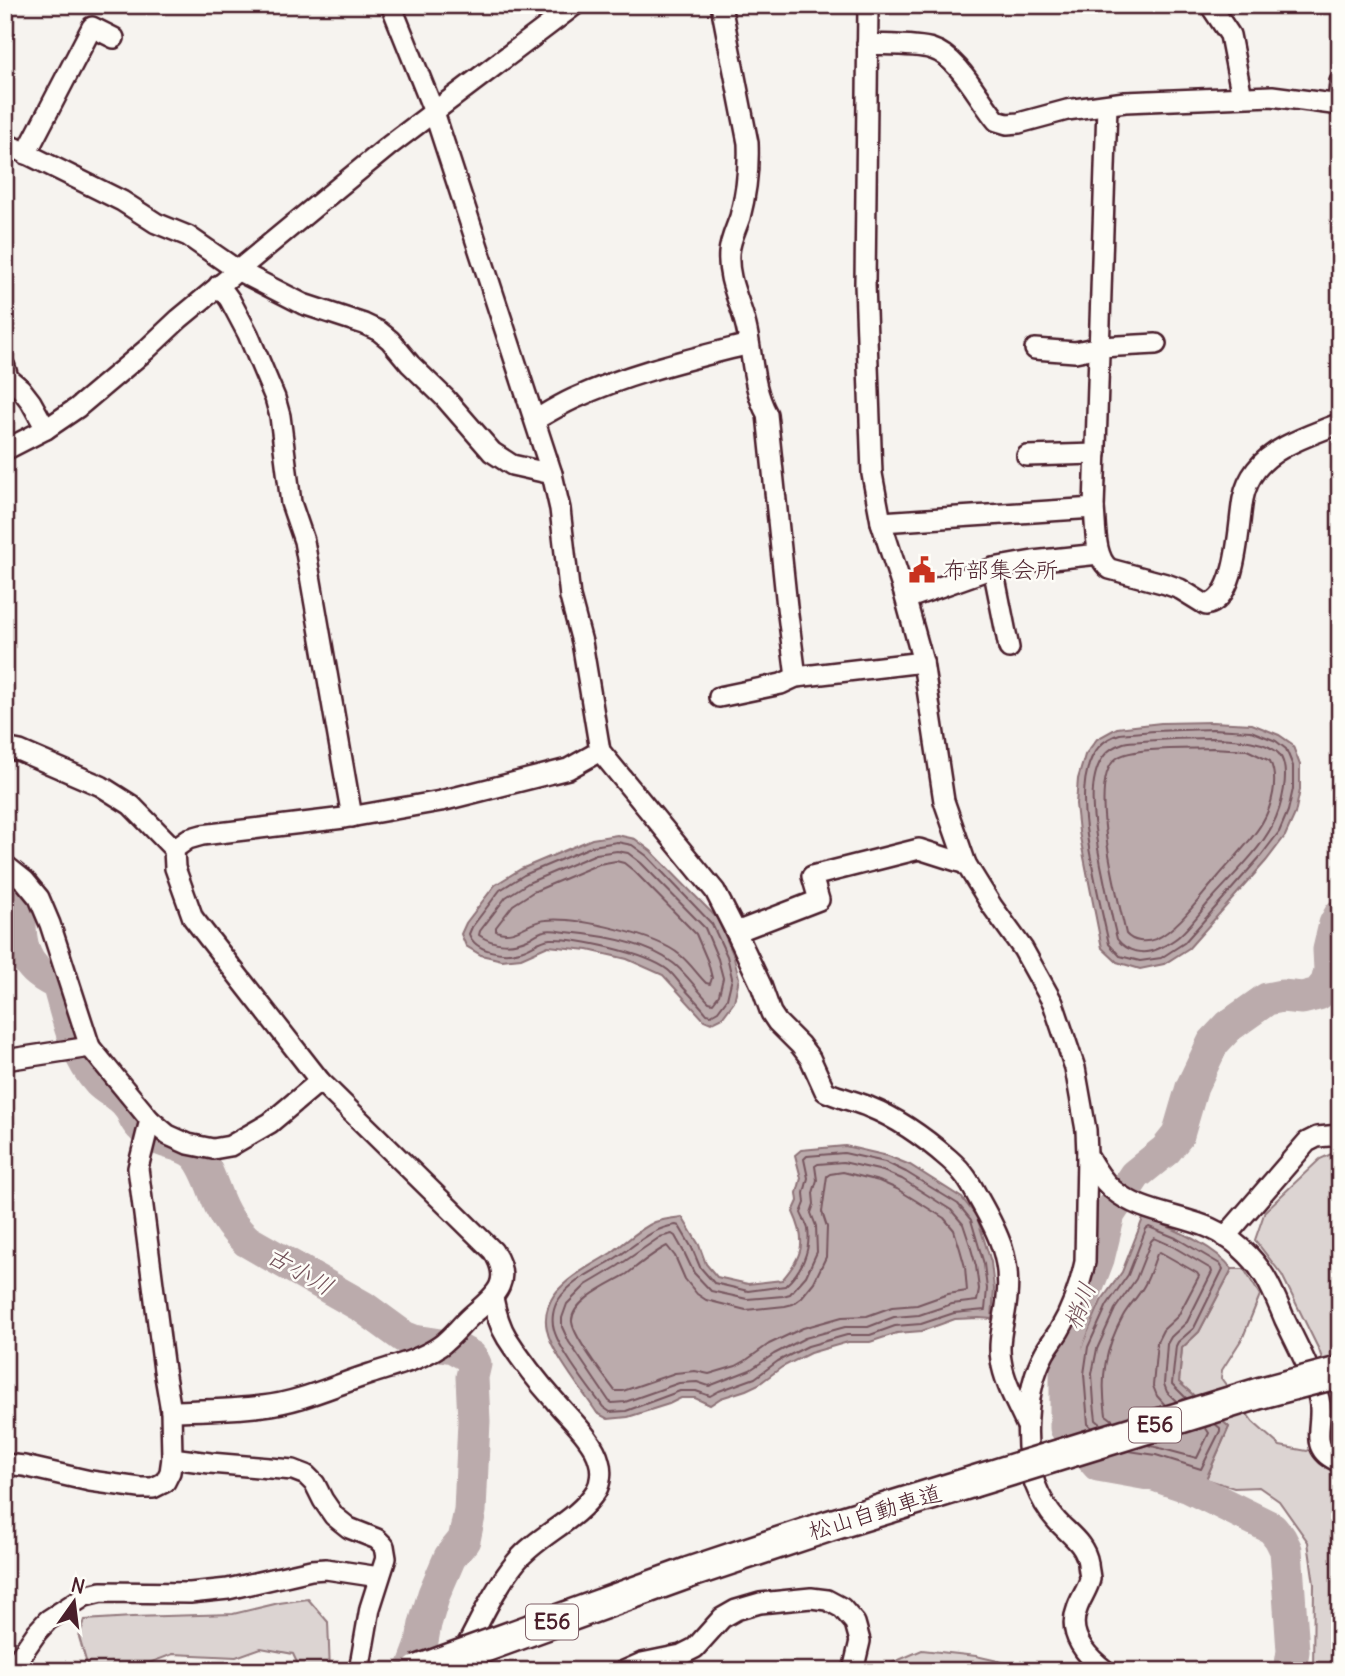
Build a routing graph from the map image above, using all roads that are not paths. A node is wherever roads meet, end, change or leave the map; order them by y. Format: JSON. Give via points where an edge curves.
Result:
{"nodes":[{"id":1,"x":391,"y":5,"type":"edge"},
{"id":2,"x":575,"y":5,"type":"edge"},
{"id":3,"x":721,"y":5,"type":"edge"},
{"id":4,"x":868,"y":5,"type":"edge"},
{"id":5,"x":1210,"y":5,"type":"edge"},
{"id":6,"x":114,"y":38,"type":"dead end"},
{"id":7,"x":867,"y":44,"type":"junction"},
{"id":8,"x":1340,"y":82,"type":"edge"},
{"id":9,"x":1242,"y":97,"type":"junction"},
{"id":10,"x":1339,"y":104,"type":"edge"},
{"id":11,"x":1107,"y":106,"type":"junction"},
{"id":12,"x":434,"y":111,"type":"junction"},
{"id":13,"x":5,"y":144,"type":"edge"},
{"id":14,"x":26,"y":154,"type":"junction"},
{"id":15,"x":237,"y":270,"type":"junction"},
{"id":16,"x":219,"y":285,"type":"junction"},
{"id":17,"x":749,"y":344,"type":"junction"},
{"id":18,"x":1156,"y":344,"type":"dead end"},
{"id":19,"x":1100,"y":348,"type":"junction"},
{"id":20,"x":1035,"y":349,"type":"dead end"},
{"id":21,"x":5,"y":367,"type":"edge"},
{"id":22,"x":535,"y":420,"type":"junction"},
{"id":23,"x":1340,"y":423,"type":"edge"},
{"id":24,"x":46,"y":429,"type":"junction"},
{"id":25,"x":5,"y":450,"type":"edge"},
{"id":26,"x":1096,"y":454,"type":"junction"},
{"id":27,"x":1027,"y":456,"type":"dead end"},
{"id":28,"x":552,"y":474,"type":"junction"},
{"id":29,"x":1094,"y":508,"type":"junction"},
{"id":30,"x":881,"y":522,"type":"junction"},
{"id":31,"x":1099,"y":554,"type":"junction"},
{"id":32,"x":993,"y":568,"type":"junction"},
{"id":33,"x":906,"y":599,"type":"junction"},
{"id":34,"x":1009,"y":648,"type":"dead end"},
{"id":35,"x":923,"y":662,"type":"junction"},
{"id":36,"x":796,"y":677,"type":"junction"},
{"id":37,"x":719,"y":697,"type":"dead end"},
{"id":38,"x":5,"y":748,"type":"edge"},
{"id":39,"x":600,"y":751,"type":"junction"},
{"id":40,"x":352,"y":817,"type":"junction"},
{"id":41,"x":174,"y":849,"type":"junction"},
{"id":42,"x":967,"y":864,"type":"junction"},
{"id":43,"x":5,"y":866,"type":"edge"},
{"id":44,"x":736,"y":932,"type":"junction"},
{"id":45,"x":90,"y":1046,"type":"junction"},
{"id":46,"x":5,"y":1060,"type":"edge"},
{"id":47,"x":320,"y":1081,"type":"junction"},
{"id":48,"x":150,"y":1119,"type":"junction"},
{"id":49,"x":1340,"y":1135,"type":"edge"},
{"id":50,"x":1087,"y":1155,"type":"junction"},
{"id":51,"x":1225,"y":1237,"type":"junction"},
{"id":52,"x":494,"y":1298,"type":"junction"},
{"id":53,"x":1340,"y":1371,"type":"edge"},
{"id":54,"x":172,"y":1411,"type":"junction"},
{"id":55,"x":1027,"y":1425,"type":"junction"},
{"id":56,"x":172,"y":1458,"type":"junction"},
{"id":57,"x":1340,"y":1462,"type":"edge"},
{"id":58,"x":5,"y":1464,"type":"edge"},
{"id":59,"x":379,"y":1577,"type":"junction"},
{"id":60,"x":10,"y":1671,"type":"edge"},
{"id":61,"x":359,"y":1671,"type":"edge"},
{"id":62,"x":417,"y":1671,"type":"edge"},
{"id":63,"x":453,"y":1671,"type":"edge"},
{"id":64,"x":624,"y":1671,"type":"edge"},
{"id":65,"x":853,"y":1671,"type":"edge"},
{"id":66,"x":1106,"y":1671,"type":"edge"}],
"edges":[{"from":1,"to":12,"type":"street"},
{"from":2,"to":12,"type":"street"},
{"from":3,"to":17,"type":"street","via":[[748,143],[747,178],[729,251],[729,272]]},
{"from":4,"to":7,"type":"street"},
{"from":5,"to":9,"type":"street","via":[[1230,35]]},
{"from":6,"to":14,"type":"street","via":[[92,27]]},
{"from":7,"to":11,"type":"street","via":[[930,48],[945,54],[997,121],[1007,124]]},
{"from":7,"to":30,"type":"street","via":[[865,284],[872,474]]},
{"from":8,"to":10,"type":"street"},
{"from":9,"to":10,"type":"street"},
{"from":9,"to":11,"type":"street"},
{"from":11,"to":19,"type":"street"},
{"from":12,"to":15,"type":"street"},
{"from":12,"to":22,"type":"street"},
{"from":13,"to":14,"type":"street"},
{"from":14,"to":15,"type":"street","via":[[188,236]]},
{"from":15,"to":16,"type":"street"},
{"from":15,"to":28,"type":"street","via":[[303,304],[379,331],[492,452],[513,464]]},
{"from":16,"to":24,"type":"street","via":[[106,384]]},
{"from":16,"to":40,"type":"street","via":[[248,334],[280,416],[291,503],[304,541]]},
{"from":17,"to":22,"type":"street","via":[[599,388]]},
{"from":17,"to":36,"type":"street","via":[[759,397],[767,414]]},
{"from":18,"to":19,"type":"street"},
{"from":19,"to":20,"type":"street","via":[[1075,352]]},
{"from":19,"to":26,"type":"street"},
{"from":21,"to":24,"type":"street","via":[[8,378],[21,388]]},
{"from":22,"to":28,"type":"street"},
{"from":23,"to":31,"type":"street","via":[[1289,445],[1256,470],[1242,501],[1229,578],[1214,603],[1206,605],[1180,589],[1110,569]]},
{"from":24,"to":25,"type":"street"},
{"from":26,"to":27,"type":"street"},
{"from":26,"to":29,"type":"street"},
{"from":28,"to":39,"type":"street"},
{"from":29,"to":30,"type":"street"},
{"from":29,"to":31,"type":"street"},
{"from":30,"to":33,"type":"street"},
{"from":31,"to":32,"type":"street"},
{"from":32,"to":33,"type":"street"},
{"from":32,"to":34,"type":"street"},
{"from":33,"to":35,"type":"street"},
{"from":35,"to":36,"type":"street"},
{"from":35,"to":42,"type":"street","via":[[944,801]]},
{"from":36,"to":37,"type":"street"},
{"from":38,"to":41,"type":"street","via":[[101,786],[131,805]]},
{"from":39,"to":40,"type":"street","via":[[568,769],[441,801]]},
{"from":39,"to":44,"type":"street","via":[[715,891]]},
{"from":40,"to":41,"type":"street","via":[[202,835]]},
{"from":41,"to":47,"type":"street","via":[[175,868],[193,918]]},
{"from":42,"to":44,"type":"street","via":[[919,849],[812,876],[819,900]]},
{"from":42,"to":50,"type":"street","via":[[1053,1003],[1074,1068]]},
{"from":43,"to":45,"type":"street","via":[[39,898]]},
{"from":44,"to":55,"type":"street","via":[[771,1013],[810,1058],[825,1091],[901,1122],[948,1158],[972,1185],[1003,1248],[1008,1294],[1000,1358]]},
{"from":45,"to":46,"type":"street"},
{"from":45,"to":48,"type":"street"},
{"from":47,"to":48,"type":"street","via":[[270,1123],[230,1146],[213,1149],[188,1144]]},
{"from":47,"to":52,"type":"street","via":[[493,1251],[503,1271]]},
{"from":48,"to":54,"type":"street","via":[[138,1168]]},
{"from":49,"to":51,"type":"street","via":[[1307,1142]]},
{"from":50,"to":51,"type":"street","via":[[1102,1178],[1126,1198]]},
{"from":50,"to":55,"type":"street","via":[[1085,1262],[1062,1324],[1043,1354]]},
{"from":51,"to":57,"type":"street","via":[[1265,1276],[1319,1399],[1317,1435],[1322,1451]]},
{"from":52,"to":54,"type":"street","via":[[440,1346],[408,1362],[275,1404]]},
{"from":52,"to":63,"type":"street","via":[[498,1322],[508,1339],[591,1443],[601,1475],[597,1490],[585,1504],[516,1561]]},
{"from":53,"to":62,"type":"highway","name":"松山自動車道","number":"E56","bridge":true,"via":[[829,1526]]},
{"from":54,"to":56,"type":"street"},
{"from":55,"to":66,"type":"street","via":[[1035,1484],[1087,1559],[1090,1579],[1075,1612],[1074,1632]]},
{"from":56,"to":58,"type":"street","via":[[165,1482],[153,1488]]},
{"from":56,"to":59,"type":"street","via":[[306,1475],[334,1516],[384,1546],[386,1558]]},
{"from":59,"to":60,"type":"street","via":[[326,1569],[228,1589],[85,1596],[48,1620]]},
{"from":59,"to":61,"type":"street"},
{"from":64,"to":65,"type":"street","via":[[681,1656],[736,1610],[811,1598],[842,1608],[855,1623],[860,1641]]}]}
